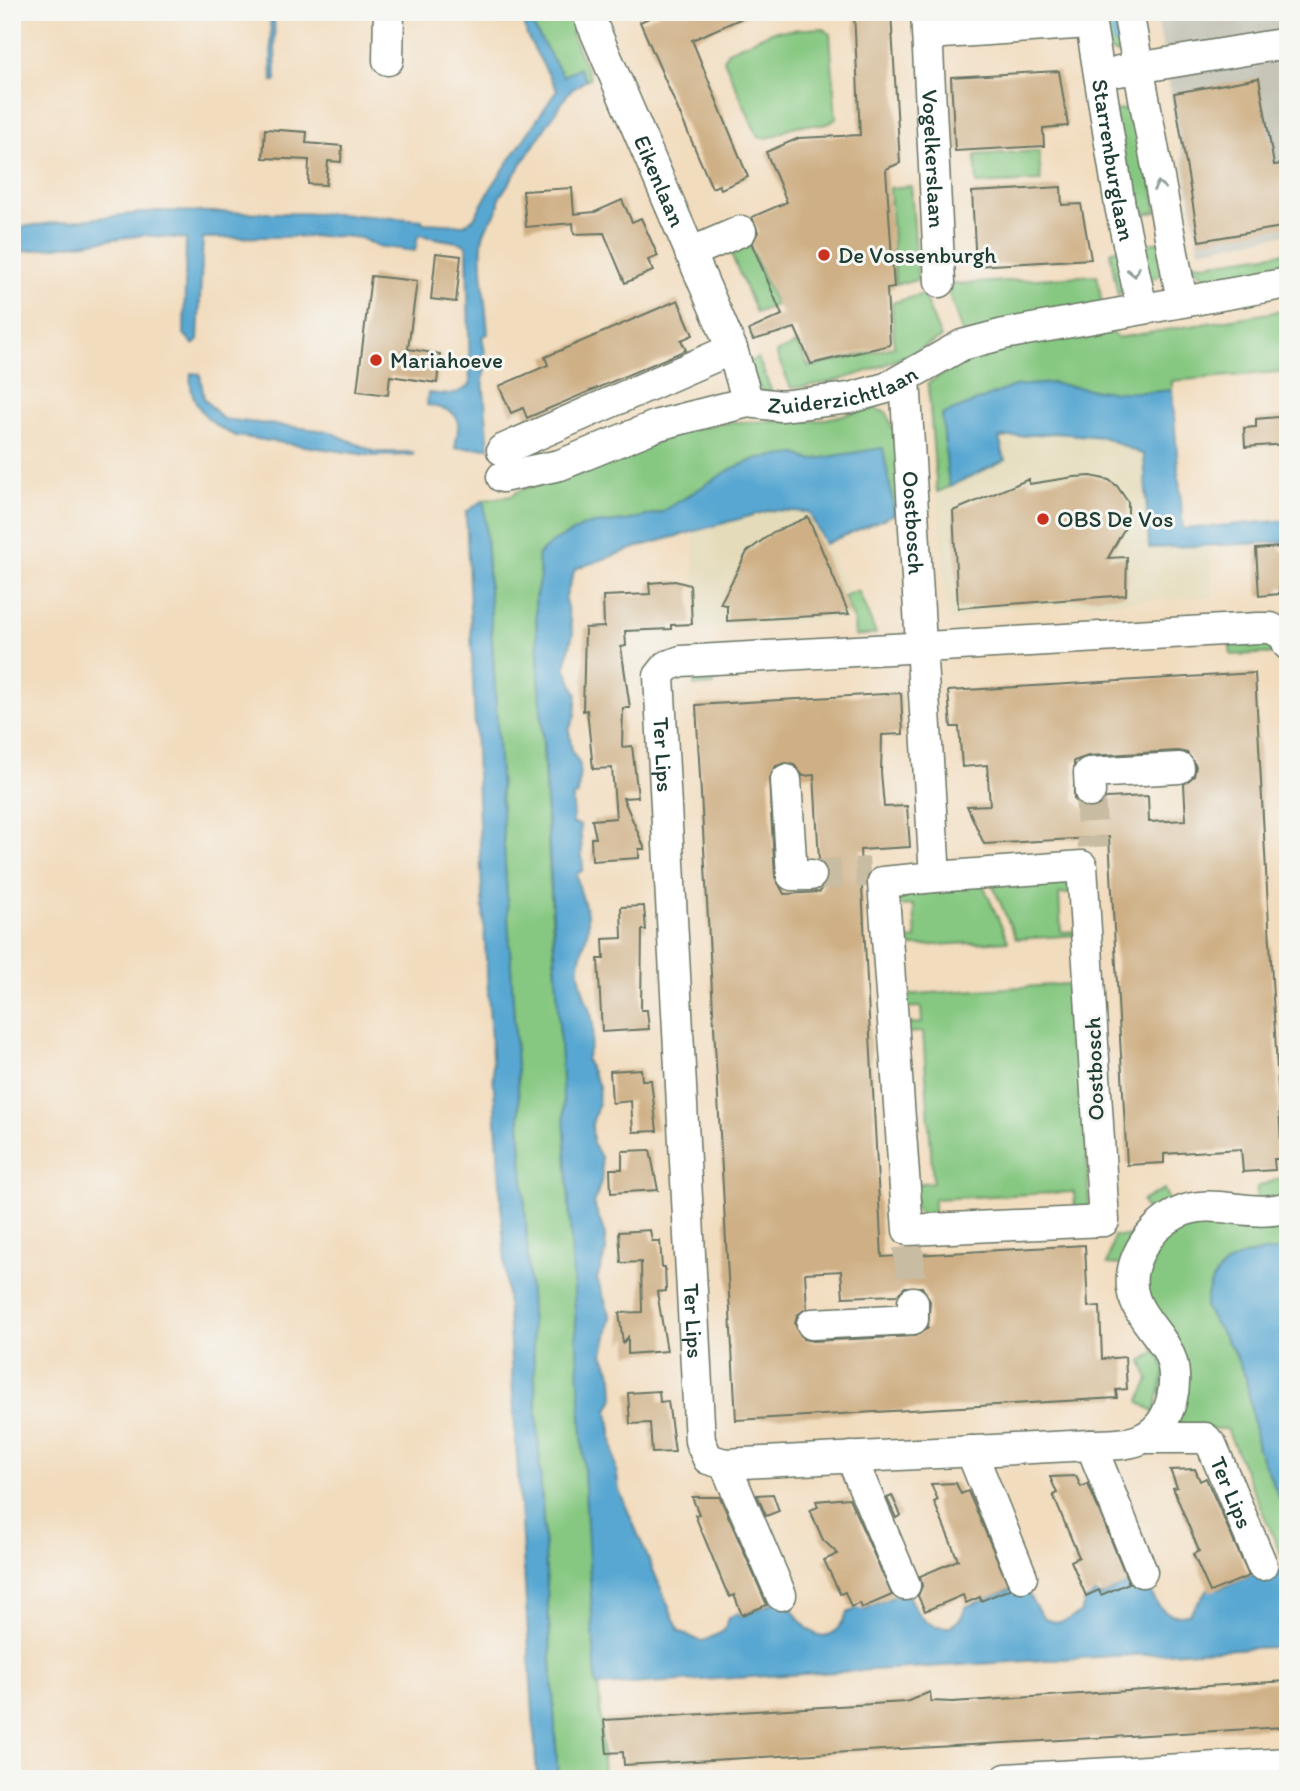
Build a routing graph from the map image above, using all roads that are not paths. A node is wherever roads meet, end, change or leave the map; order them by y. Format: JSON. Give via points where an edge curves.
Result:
{"nodes":[{"id":1,"x":389,"y":12,"type":"edge"},
{"id":2,"x":587,"y":12,"type":"edge"},
{"id":3,"x":1128,"y":12,"type":"edge"},
{"id":4,"x":1090,"y":18,"type":"edge"},
{"id":5,"x":927,"y":23,"type":"edge"},
{"id":6,"x":1288,"y":43,"type":"edge"},
{"id":7,"x":387,"y":60,"type":"dead end"},
{"id":8,"x":1138,"y":67,"type":"junction"},
{"id":9,"x":1100,"y":75,"type":"junction"},
{"id":10,"x":741,"y":231,"type":"dead end"},
{"id":11,"x":690,"y":253,"type":"junction"},
{"id":12,"x":940,"y":282,"type":"dead end"},
{"id":13,"x":1288,"y":284,"type":"edge"},
{"id":14,"x":1182,"y":301,"type":"junction"},
{"id":15,"x":1142,"y":308,"type":"junction"},
{"id":16,"x":732,"y":349,"type":"junction"},
{"id":17,"x":905,"y":378,"type":"junction"},
{"id":18,"x":748,"y":402,"type":"junction"},
{"id":19,"x":1288,"y":645,"type":"edge"},
{"id":20,"x":920,"y":648,"type":"junction"},
{"id":21,"x":1179,"y":768,"type":"dead end"},
{"id":22,"x":786,"y":780,"type":"dead end"},
{"id":23,"x":1090,"y":792,"type":"tunnel mouth"},
{"id":24,"x":811,"y":875,"type":"tunnel mouth"},
{"id":25,"x":935,"y":877,"type":"junction"},
{"id":26,"x":1288,"y":1207,"type":"edge"},
{"id":27,"x":912,"y":1302,"type":"dead end"},
{"id":28,"x":812,"y":1324,"type":"dead end"},
{"id":29,"x":1145,"y":1438,"type":"junction"},
{"id":30,"x":1091,"y":1445,"type":"junction"},
{"id":31,"x":971,"y":1451,"type":"junction"},
{"id":32,"x":851,"y":1457,"type":"junction"},
{"id":33,"x":725,"y":1464,"type":"junction"},
{"id":34,"x":1262,"y":1565,"type":"dead end"},
{"id":35,"x":1142,"y":1572,"type":"dead end"},
{"id":36,"x":1022,"y":1577,"type":"dead end"},
{"id":37,"x":905,"y":1585,"type":"dead end"},
{"id":38,"x":781,"y":1595,"type":"dead end"},
{"id":39,"x":1288,"y":1763,"type":"edge"},
{"id":40,"x":1006,"y":1779,"type":"edge"}],
"edges":[{"from":1,"to":7,"type":"street"},
{"from":2,"to":11,"type":"street","name":"Eikenlaan"},
{"from":3,"to":8,"type":"street","name":"Starrenburglaan"},
{"from":4,"to":5,"type":"street","name":"Vogelkerslaan"},
{"from":4,"to":9,"type":"street","name":"Starrenburglaan"},
{"from":5,"to":12,"type":"street","name":"Vogelkerslaan"},
{"from":6,"to":8,"type":"street"},
{"from":8,"to":9,"type":"street"},
{"from":14,"to":8,"type":"street","name":"Starrenburglaan","one_way":true},
{"from":9,"to":15,"type":"street","name":"Starrenburglaan","one_way":true,"via":[[1120,206]]},
{"from":10,"to":11,"type":"street"},
{"from":11,"to":16,"type":"street","name":"Eikenlaan"},
{"from":13,"to":14,"type":"street","name":"Zuiderzichtlaan"},
{"from":14,"to":15,"type":"street","name":"Zuiderzichtlaan"},
{"from":15,"to":17,"type":"street","name":"Zuiderzichtlaan","via":[[962,345]]},
{"from":16,"to":18,"type":"street","name":"Eikenlaan"},
{"from":16,"to":18,"type":"street","name":"Zuiderzichtlaan","via":[[502,464],[560,465],[658,425]]},
{"from":17,"to":18,"type":"street","name":"Zuiderzichtlaan","via":[[850,398],[781,406]]},
{"from":17,"to":20,"type":"street","name":"Oostbosch"},
{"from":19,"to":20,"type":"street","name":"Ter Lips","via":[[1284,635],[1258,628]]},
{"from":20,"to":25,"type":"street","name":"Oostbosch"},
{"from":20,"to":33,"type":"street","name":"Ter Lips","via":[[681,661],[667,666],[659,676],[700,1441],[708,1459]]},
{"from":21,"to":23,"type":"street","via":[[1089,773]]},
{"from":22,"to":24,"type":"street","via":[[792,875]]},
{"from":25,"to":25,"type":"street","name":"Oostbosch","via":[[876,877],[908,1238],[1104,1221],[1087,857]]},
{"from":26,"to":29,"type":"street","via":[[1267,1213],[1203,1205],[1156,1227],[1142,1246],[1132,1274],[1133,1295],[1169,1354],[1175,1377],[1170,1405]]},
{"from":27,"to":28,"type":"street","via":[[913,1319]]},
{"from":29,"to":30,"type":"street","name":"Ter Lips"},
{"from":29,"to":34,"type":"street","name":"Ter Lips","via":[[1205,1438]]},
{"from":30,"to":31,"type":"street","name":"Ter Lips"},
{"from":30,"to":35,"type":"street"},
{"from":31,"to":32,"type":"street","name":"Ter Lips"},
{"from":31,"to":36,"type":"street"},
{"from":32,"to":33,"type":"street","name":"Ter Lips"},
{"from":32,"to":37,"type":"street"},
{"from":33,"to":38,"type":"street","name":"Ter Lips"},
{"from":39,"to":40,"type":"street"}]}
